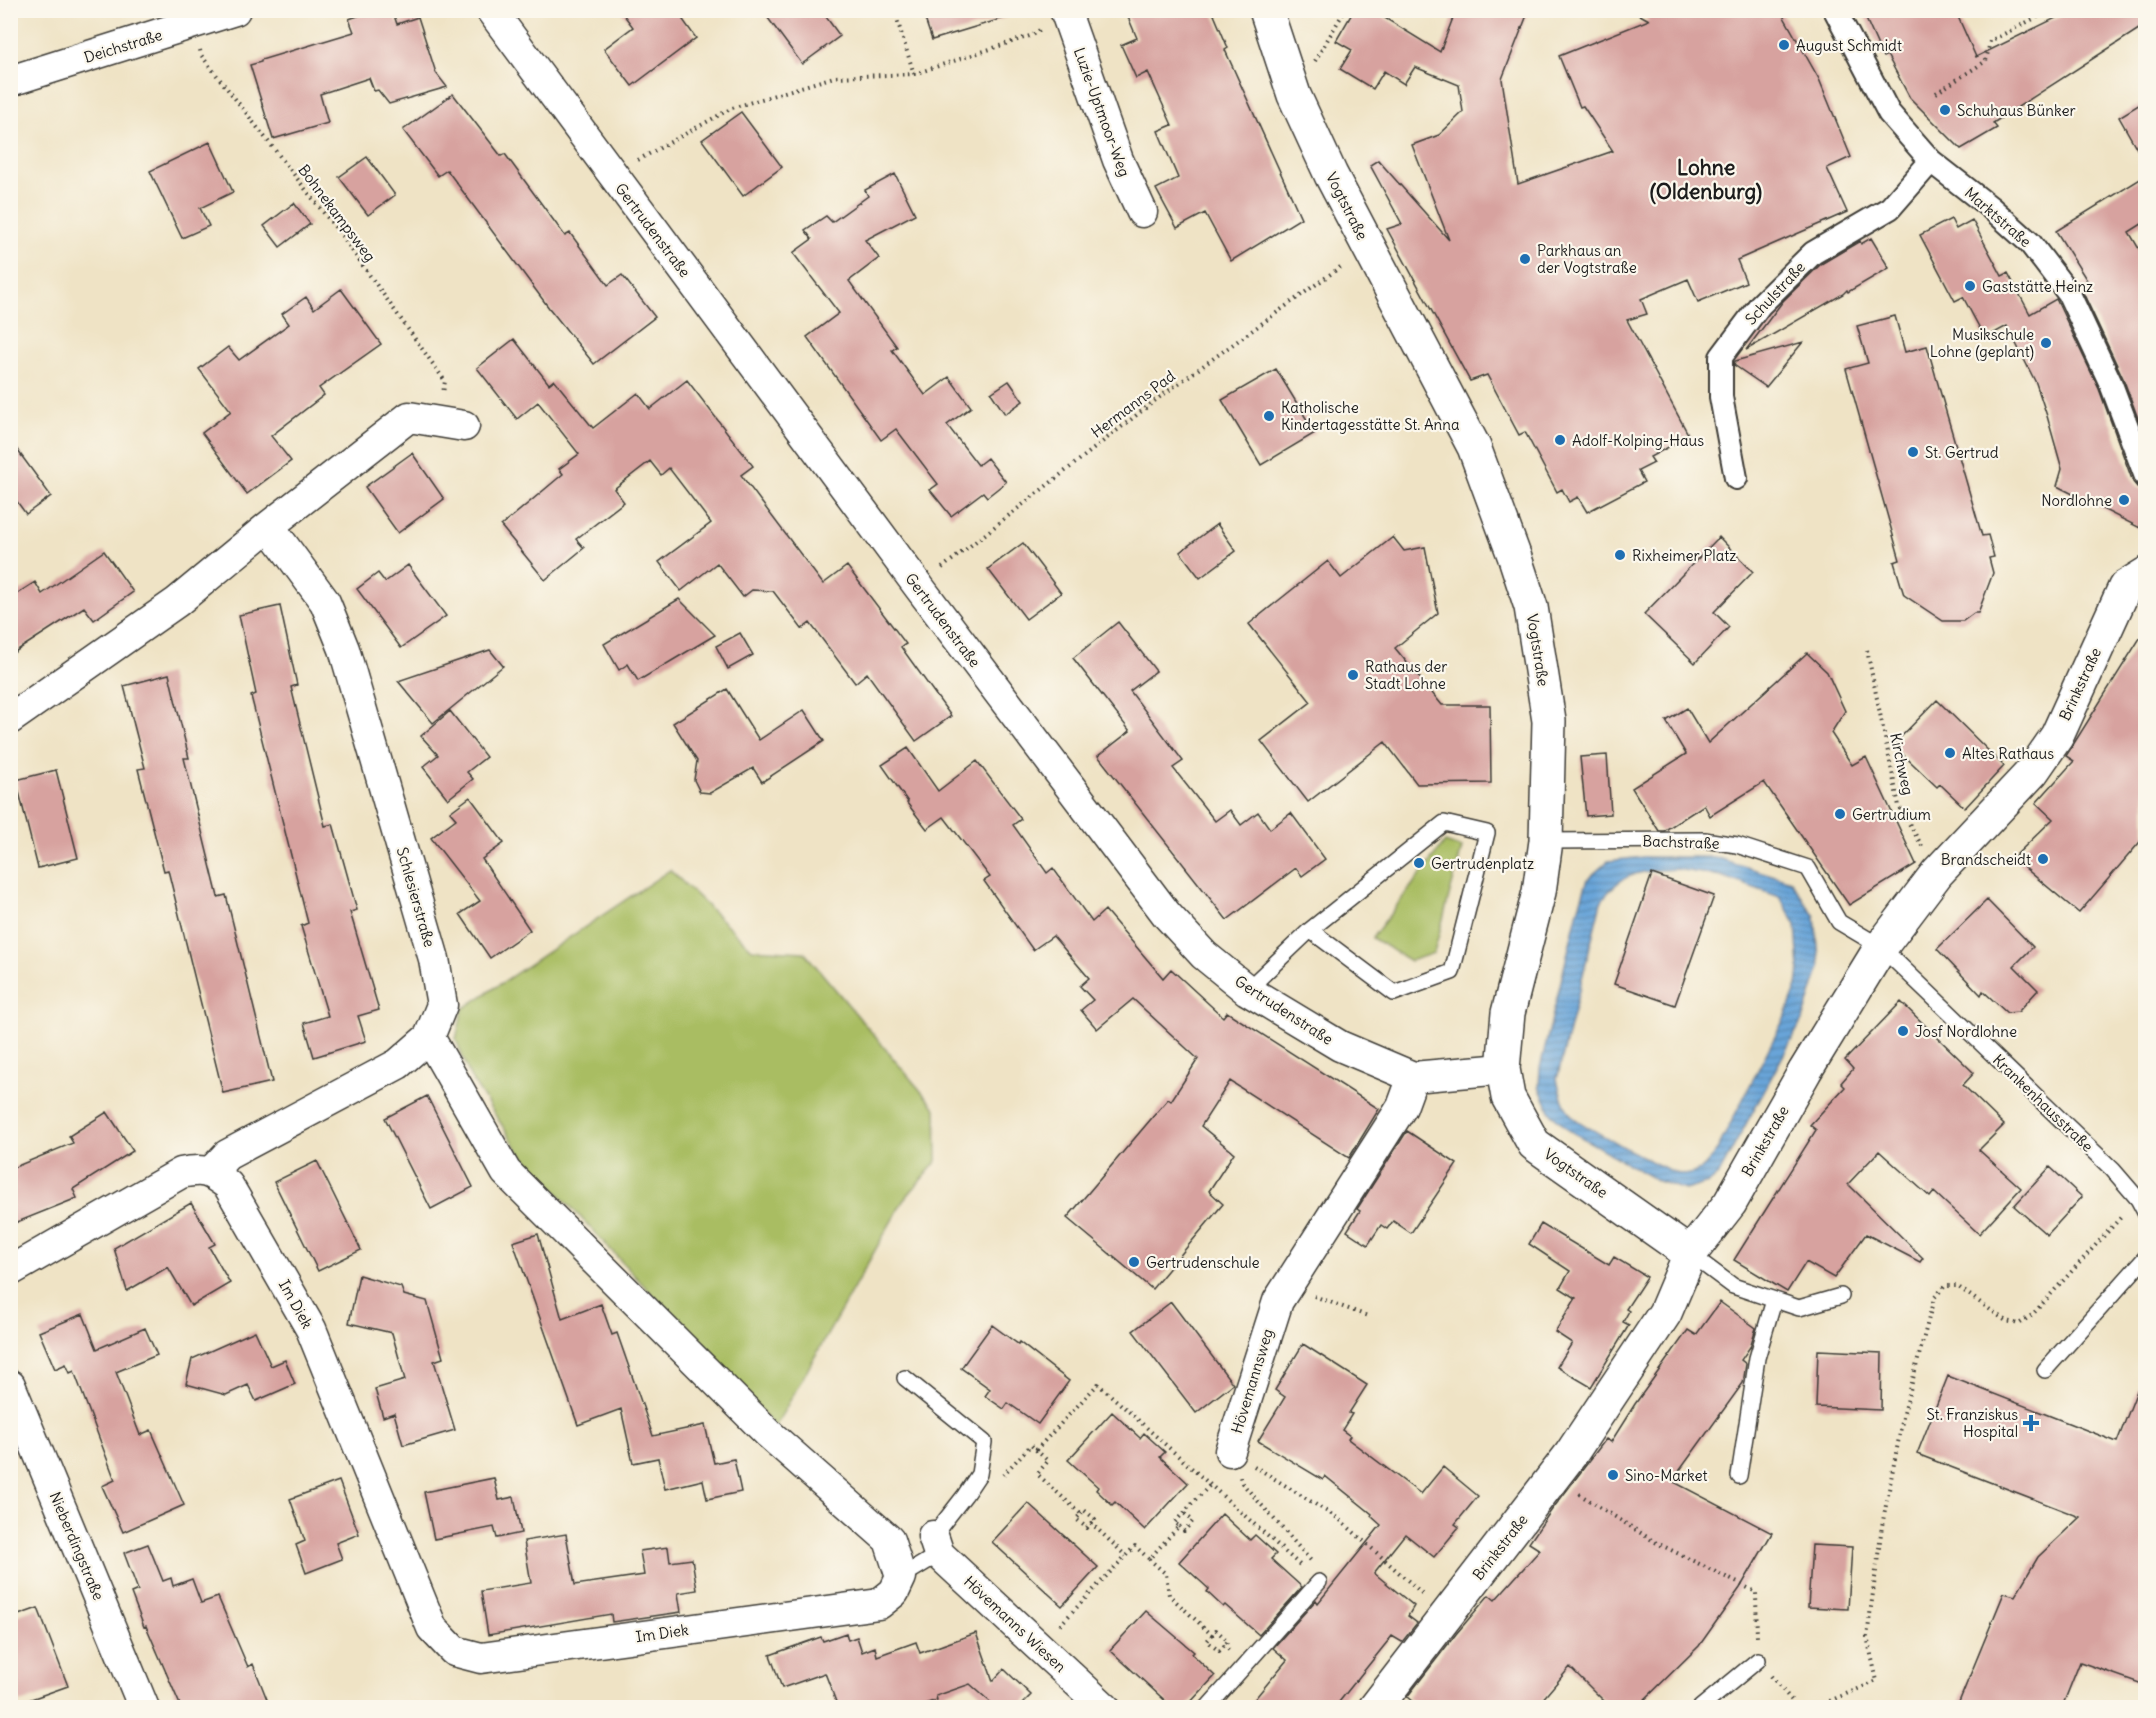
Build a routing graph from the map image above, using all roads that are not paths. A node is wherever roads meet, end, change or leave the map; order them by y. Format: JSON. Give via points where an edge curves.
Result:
{"nodes":[{"id":1,"x":235,"y":10,"type":"edge"},
{"id":2,"x":491,"y":10,"type":"edge"},
{"id":3,"x":1266,"y":10,"type":"edge"},
{"id":4,"x":1835,"y":10,"type":"edge"},
{"id":5,"x":1057,"y":16,"type":"edge"},
{"id":6,"x":195,"y":17,"type":"edge"},
{"id":7,"x":10,"y":81,"type":"edge"},
{"id":8,"x":1931,"y":160,"type":"junction"},
{"id":9,"x":1142,"y":212,"type":"dead end"},
{"id":10,"x":452,"y":424,"type":"road end"},
{"id":11,"x":2145,"y":477,"type":"edge"},
{"id":12,"x":1736,"y":478,"type":"dead end"},
{"id":13,"x":269,"y":526,"type":"junction"},
{"id":14,"x":2145,"y":574,"type":"edge"},
{"id":15,"x":10,"y":719,"type":"edge"},
{"id":16,"x":1546,"y":841,"type":"junction"},
{"id":17,"x":1310,"y":930,"type":"junction"},
{"id":18,"x":1881,"y":947,"type":"junction"},
{"id":19,"x":1247,"y":990,"type":"junction"},
{"id":20,"x":429,"y":1037,"type":"junction"},
{"id":21,"x":1503,"y":1069,"type":"junction"},
{"id":22,"x":1413,"y":1077,"type":"junction"},
{"id":23,"x":211,"y":1172,"type":"junction"},
{"id":24,"x":2145,"y":1214,"type":"edge"},
{"id":25,"x":1690,"y":1254,"type":"junction"},
{"id":26,"x":2145,"y":1257,"type":"edge"},
{"id":27,"x":10,"y":1271,"type":"edge"},
{"id":28,"x":1840,"y":1296,"type":"dead end"},
{"id":29,"x":1774,"y":1300,"type":"junction"},
{"id":30,"x":2045,"y":1370,"type":"dead end"},
{"id":31,"x":905,"y":1378,"type":"dead end"},
{"id":32,"x":10,"y":1385,"type":"edge"},
{"id":33,"x":1230,"y":1451,"type":"road end"},
{"id":34,"x":1739,"y":1476,"type":"dead end"},
{"id":35,"x":936,"y":1545,"type":"junction"},
{"id":36,"x":901,"y":1577,"type":"junction"},
{"id":37,"x":1319,"y":1582,"type":"road end"},
{"id":38,"x":1758,"y":1660,"type":"road end"},
{"id":39,"x":144,"y":1707,"type":"edge"},
{"id":40,"x":1105,"y":1707,"type":"edge"},
{"id":41,"x":1207,"y":1707,"type":"edge"},
{"id":42,"x":1375,"y":1707,"type":"edge"},
{"id":43,"x":1700,"y":1707,"type":"edge"}],
"edges":[{"from":1,"to":6,"type":"street","name":"Deichstraße"},
{"from":2,"to":19,"type":"street","name":"Gertrudenstraße","via":[[1167,915],[1204,955]]},
{"from":3,"to":16,"type":"street","name":"Vogtstraße","via":[[1294,95],[1368,248],[1474,447],[1515,558],[1531,607],[1549,721]]},
{"from":4,"to":8,"type":"street","name":"Marktstraße","via":[[1889,113]]},
{"from":5,"to":9,"type":"street","name":"Luzie-Uptmoor-Weg"},
{"from":6,"to":7,"type":"street","name":"Deichstraße"},
{"from":8,"to":11,"type":"street","name":"Marktstraße","via":[[2030,243],[2069,294],[2111,384]]},
{"from":8,"to":12,"type":"street","name":"Schulstraße","via":[[1890,208],[1813,253],[1760,304],[1721,357],[1721,397]]},
{"from":10,"to":13,"type":"street","via":[[410,417]]},
{"from":13,"to":15,"type":"street","via":[[177,602]]},
{"from":13,"to":20,"type":"street","name":"Schlesierstraße","via":[[325,602],[344,649],[434,958],[442,1005]]},
{"from":14,"to":18,"type":"street","name":"Brinkstraße","via":[[2125,587],[2057,736],[2038,763],[1937,873]]},
{"from":16,"to":18,"type":"lane","name":"Bachstraße","via":[[1704,840],[1737,845],[1808,868],[1839,922]]},
{"from":16,"to":21,"type":"street","name":"Vogtstraße","via":[[1539,892],[1508,1013]]},
{"from":17,"to":17,"type":"lane","via":[[1444,823],[1487,833],[1452,972],[1394,993]]},
{"from":17,"to":19,"type":"lane"},
{"from":18,"to":24,"type":"lane","name":"Krankenhausstraße","via":[[2113,1170],[2138,1199]]},
{"from":18,"to":25,"type":"street","name":"Brinkstraße","via":[[1730,1203]]},
{"from":19,"to":22,"type":"street","name":"Gertrudenstraße","via":[[1340,1046]]},
{"from":20,"to":23,"type":"street","name":"Schlesierstraße","via":[[398,1064],[227,1155]]},
{"from":20,"to":36,"type":"street","via":[[506,1172],[769,1434],[889,1540]]},
{"from":21,"to":22,"type":"street","name":"Gertrudenstraße"},
{"from":21,"to":25,"type":"street","name":"Vogtstraße","via":[[1508,1097],[1534,1144]]},
{"from":22,"to":33,"type":"street","name":"Hövemannsweg","via":[[1402,1107],[1278,1301]]},
{"from":23,"to":27,"type":"street","via":[[199,1169],[182,1173]]},
{"from":23,"to":36,"type":"street","name":"Im Diek","via":[[228,1185],[311,1329],[432,1628],[454,1651],[481,1658],[879,1604],[894,1593]]},
{"from":25,"to":29,"type":"lane","via":[[1733,1286]]},
{"from":25,"to":42,"type":"street","name":"Brinkstraße","via":[[1665,1313],[1571,1454]]},
{"from":26,"to":30,"type":"lane"},
{"from":28,"to":29,"type":"lane","via":[[1799,1308]]},
{"from":29,"to":34,"type":"lane","via":[[1757,1358]]},
{"from":31,"to":35,"type":"lane","via":[[984,1442],[979,1474]]},
{"from":32,"to":39,"type":"street","name":"Nieberdingstraße"},
{"from":35,"to":36,"type":"lane"},
{"from":35,"to":40,"type":"street","name":"Hövemanns Wiesen"},
{"from":37,"to":41,"type":"lane"},
{"from":38,"to":43,"type":"lane"}]}
